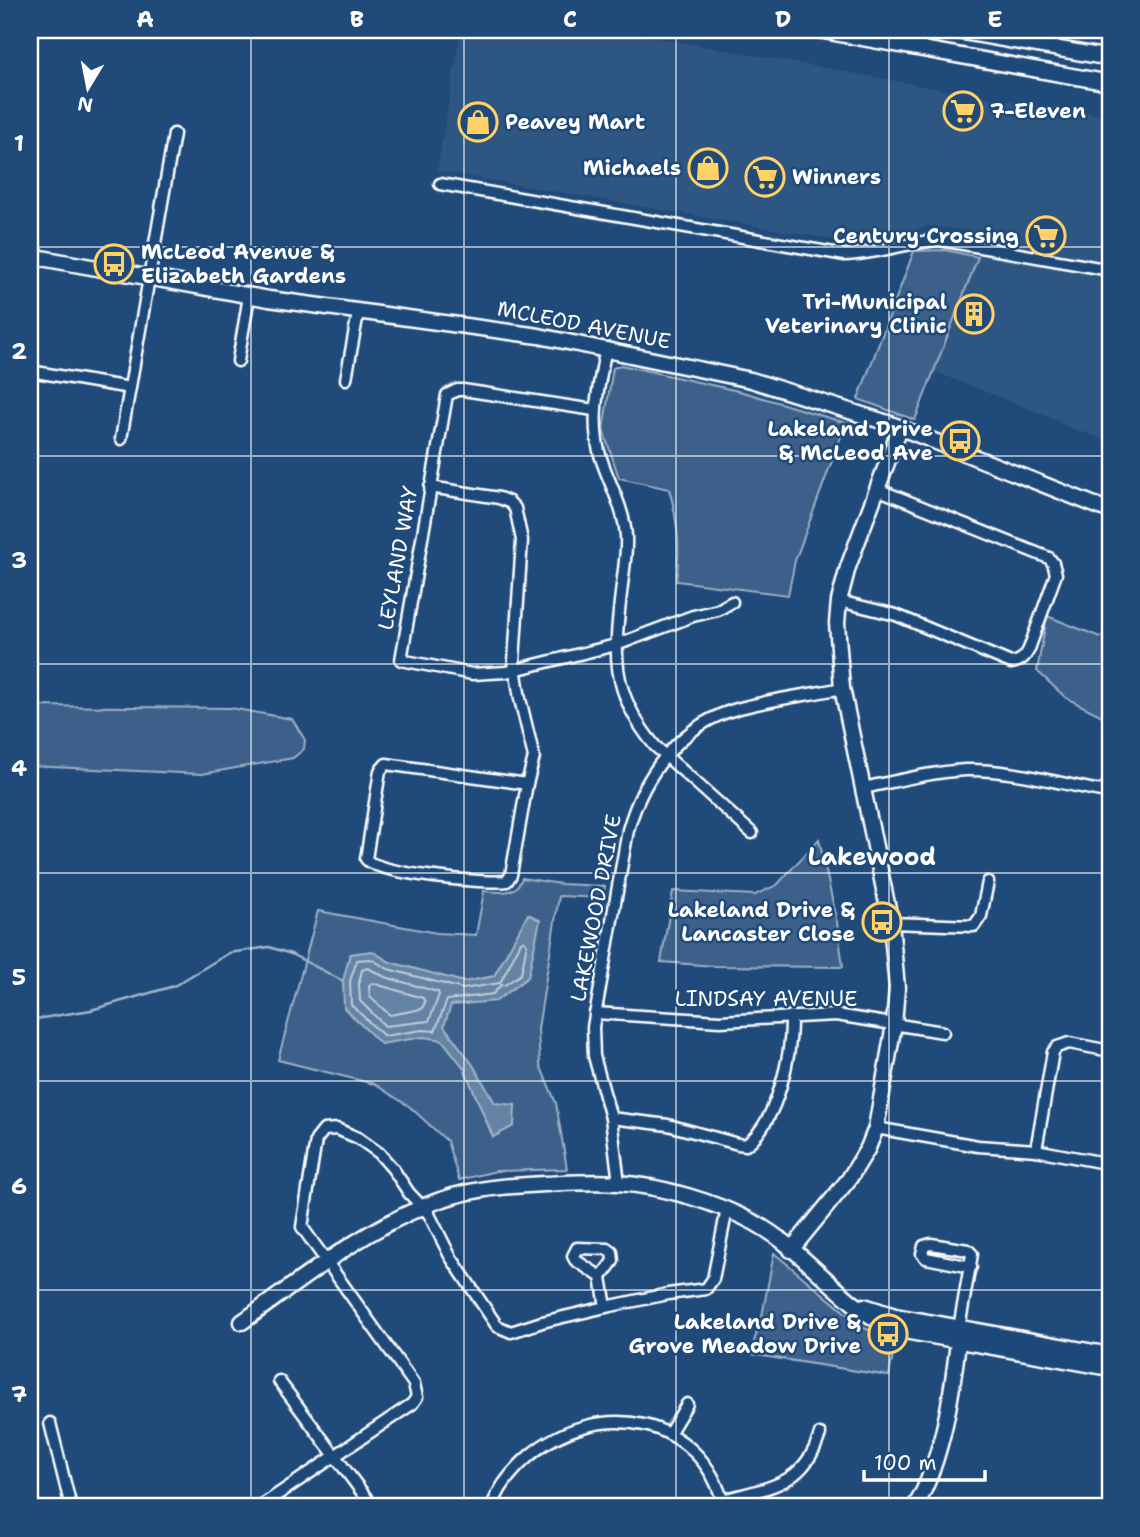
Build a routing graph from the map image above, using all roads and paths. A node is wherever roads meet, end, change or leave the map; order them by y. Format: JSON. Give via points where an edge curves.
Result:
{"nodes":[{"id":1,"x":818,"y":30,"type":"edge"},
{"id":2,"x":952,"y":30,"type":"edge"},
{"id":3,"x":1110,"y":58,"type":"edge"},
{"id":4,"x":1110,"y":83,"type":"edge"},
{"id":5,"x":174,"y":134,"type":"dead end"},
{"id":6,"x":440,"y":184,"type":"dead end"},
{"id":7,"x":30,"y":256,"type":"edge"},
{"id":8,"x":1110,"y":270,"type":"edge"},
{"id":9,"x":149,"y":278,"type":"junction"},
{"id":10,"x":249,"y":296,"type":"junction"},
{"id":11,"x":358,"y":313,"type":"junction"},
{"id":12,"x":606,"y":348,"type":"junction"},
{"id":13,"x":238,"y":361,"type":"dead end"},
{"id":14,"x":30,"y":371,"type":"edge"},
{"id":15,"x":346,"y":379,"type":"dead end"},
{"id":16,"x":130,"y":388,"type":"junction"},
{"id":17,"x":594,"y":410,"type":"junction"},
{"id":18,"x":900,"y":428,"type":"junction"},
{"id":19,"x":121,"y":439,"type":"dead end"},
{"id":20,"x":430,"y":487,"type":"junction"},
{"id":21,"x":877,"y":489,"type":"junction"},
{"id":22,"x":1110,"y":511,"type":"edge"},
{"id":23,"x":839,"y":601,"type":"junction"},
{"id":24,"x":732,"y":602,"type":"dead end"},
{"id":25,"x":616,"y":645,"type":"junction"},
{"id":26,"x":515,"y":670,"type":"junction"},
{"id":27,"x":842,"y":688,"type":"junction"},
{"id":28,"x":666,"y":756,"type":"junction"},
{"id":29,"x":527,"y":784,"type":"junction"},
{"id":30,"x":1110,"y":784,"type":"edge"},
{"id":31,"x":864,"y":788,"type":"junction"},
{"id":32,"x":752,"y":834,"type":"dead end"},
{"id":33,"x":988,"y":882,"type":"dead end"},
{"id":34,"x":891,"y":923,"type":"junction"},
{"id":35,"x":595,"y":1013,"type":"junction"},
{"id":36,"x":791,"y":1016,"type":"junction"},
{"id":37,"x":894,"y":1024,"type":"junction"},
{"id":38,"x":943,"y":1032,"type":"dead end"},
{"id":39,"x":1110,"y":1051,"type":"edge"},
{"id":40,"x":611,"y":1118,"type":"junction"},
{"id":41,"x":876,"y":1128,"type":"junction"},
{"id":42,"x":1036,"y":1150,"type":"junction"},
{"id":43,"x":1110,"y":1164,"type":"edge"},
{"id":44,"x":618,"y":1183,"type":"junction"},
{"id":45,"x":423,"y":1206,"type":"junction"},
{"id":46,"x":727,"y":1209,"type":"junction"},
{"id":47,"x":791,"y":1250,"type":"junction"},
{"id":48,"x":326,"y":1262,"type":"junction"},
{"id":49,"x":971,"y":1267,"type":"junction"},
{"id":50,"x":601,"y":1277,"type":"dead end"},
{"id":51,"x":606,"y":1307,"type":"junction"},
{"id":52,"x":242,"y":1322,"type":"dead end"},
{"id":53,"x":959,"y":1335,"type":"junction"},
{"id":54,"x":1110,"y":1355,"type":"edge"},
{"id":55,"x":1110,"y":1368,"type":"edge"},
{"id":56,"x":279,"y":1381,"type":"dead end"},
{"id":57,"x":687,"y":1404,"type":"dead end"},
{"id":58,"x":50,"y":1423,"type":"dead end"},
{"id":59,"x":669,"y":1434,"type":"junction"},
{"id":60,"x":820,"y":1434,"type":"dead end"},
{"id":61,"x":334,"y":1455,"type":"junction"},
{"id":62,"x":724,"y":1504,"type":"edge"},
{"id":63,"x":71,"y":1507,"type":"edge"},
{"id":64,"x":259,"y":1507,"type":"edge"},
{"id":65,"x":373,"y":1507,"type":"edge"},
{"id":66,"x":492,"y":1507,"type":"edge"},
{"id":67,"x":915,"y":1507,"type":"edge"}],
"edges":[{"from":1,"to":4,"type":"street"},
{"from":2,"to":3,"type":"street"},
{"from":5,"to":9,"type":"street"},
{"from":6,"to":8,"type":"street","via":[[845,255],[940,240]]},
{"from":7,"to":9,"type":"street","name":"MCLEOD AVENUE"},
{"from":9,"to":10,"type":"street","name":"MCLEOD AVENUE"},
{"from":9,"to":16,"type":"street"},
{"from":10,"to":11,"type":"street","name":"MCLEOD AVENUE"},
{"from":10,"to":13,"type":"street"},
{"from":11,"to":12,"type":"street","name":"MCLEOD AVENUE"},
{"from":11,"to":15,"type":"street"},
{"from":12,"to":17,"type":"street"},
{"from":12,"to":18,"type":"street","name":"MCLEOD AVENUE","via":[[751,380]]},
{"from":14,"to":16,"type":"street"},
{"from":16,"to":19,"type":"street"},
{"from":17,"to":20,"type":"street","name":"LEYLAND WAY","via":[[463,390],[450,392],[444,403]]},
{"from":17,"to":25,"type":"street","via":[[600,454],[618,499],[626,537]]},
{"from":18,"to":21,"type":"street"},
{"from":18,"to":22,"type":"street","name":"MCLEOD AVENUE"},
{"from":20,"to":26,"type":"street","via":[[499,498],[515,508],[522,540]]},
{"from":20,"to":26,"type":"street","name":"LEYLAND WAY","via":[[401,660],[472,674]]},
{"from":21,"to":23,"type":"street"},
{"from":21,"to":23,"type":"street","via":[[1049,558],[1054,580],[1029,649],[1022,659],[1010,663],[896,615]]},
{"from":23,"to":27,"type":"street"},
{"from":24,"to":25,"type":"street","name":"LEYLAND WAY"},
{"from":25,"to":26,"type":"street","name":"LEYLAND WAY"},
{"from":25,"to":28,"type":"street","via":[[621,686],[631,713]]},
{"from":26,"to":29,"type":"street","via":[[534,757]]},
{"from":27,"to":28,"type":"street","name":"LAKEWOOD DRIVE","via":[[711,718]]},
{"from":27,"to":31,"type":"street"},
{"from":28,"to":32,"type":"street"},
{"from":28,"to":35,"type":"street","name":"LAKEWOOD DRIVE","via":[[643,787],[628,830]]},
{"from":29,"to":29,"type":"street","via":[[386,764],[380,771],[366,859],[437,878],[499,882],[509,878]]},
{"from":30,"to":31,"type":"street","via":[[1101,791],[966,770]]},
{"from":31,"to":34,"type":"street"},
{"from":33,"to":34,"type":"street","via":[[981,916],[974,926]]},
{"from":34,"to":37,"type":"street","via":[[897,988]]},
{"from":35,"to":36,"type":"street","name":"LINDSAY AVENUE","via":[[720,1021]]},
{"from":35,"to":40,"type":"street","name":"LAKEWOOD DRIVE","via":[[594,1056]]},
{"from":36,"to":37,"type":"street","name":"LINDSAY AVENUE","via":[[836,1015]]},
{"from":36,"to":40,"type":"street","via":[[778,1095],[746,1145],[668,1125]]},
{"from":37,"to":38,"type":"street","name":"LINDSAY AVENUE"},
{"from":37,"to":41,"type":"street"},
{"from":39,"to":42,"type":"street","via":[[1069,1043],[1056,1047]]},
{"from":40,"to":44,"type":"street","name":"LAKEWOOD DRIVE"},
{"from":41,"to":42,"type":"street","via":[[988,1147]]},
{"from":41,"to":47,"type":"street","via":[[860,1163]]},
{"from":42,"to":43,"type":"street"},
{"from":44,"to":45,"type":"street","via":[[495,1186]]},
{"from":44,"to":46,"type":"street"},
{"from":45,"to":48,"type":"street"},
{"from":45,"to":48,"type":"street","via":[[379,1153],[337,1129],[324,1130],[316,1140],[302,1220],[305,1233]]},
{"from":45,"to":51,"type":"street","via":[[450,1256],[501,1329],[516,1331]]},
{"from":46,"to":47,"type":"street"},
{"from":46,"to":51,"type":"street","via":[[713,1279],[706,1289]]},
{"from":47,"to":53,"type":"street","via":[[871,1318],[893,1329]]},
{"from":48,"to":52,"type":"street"},
{"from":48,"to":61,"type":"street","via":[[414,1384],[417,1397]]},
{"from":49,"to":49,"type":"street","via":[[926,1258],[924,1246],[968,1251],[973,1257]]},
{"from":49,"to":53,"type":"street"},
{"from":50,"to":51,"type":"street"},
{"from":53,"to":54,"type":"street"},
{"from":53,"to":55,"type":"street"},
{"from":53,"to":67,"type":"street","via":[[935,1463]]},
{"from":56,"to":61,"type":"street"},
{"from":57,"to":59,"type":"street"},
{"from":58,"to":63,"type":"street"},
{"from":59,"to":62,"type":"street","via":[[706,1465]]},
{"from":59,"to":66,"type":"street","via":[[625,1421],[567,1430],[523,1461],[500,1488]]},
{"from":60,"to":62,"type":"street","via":[[807,1464],[788,1479]]},
{"from":61,"to":64,"type":"street"},
{"from":61,"to":65,"type":"street"}]}
